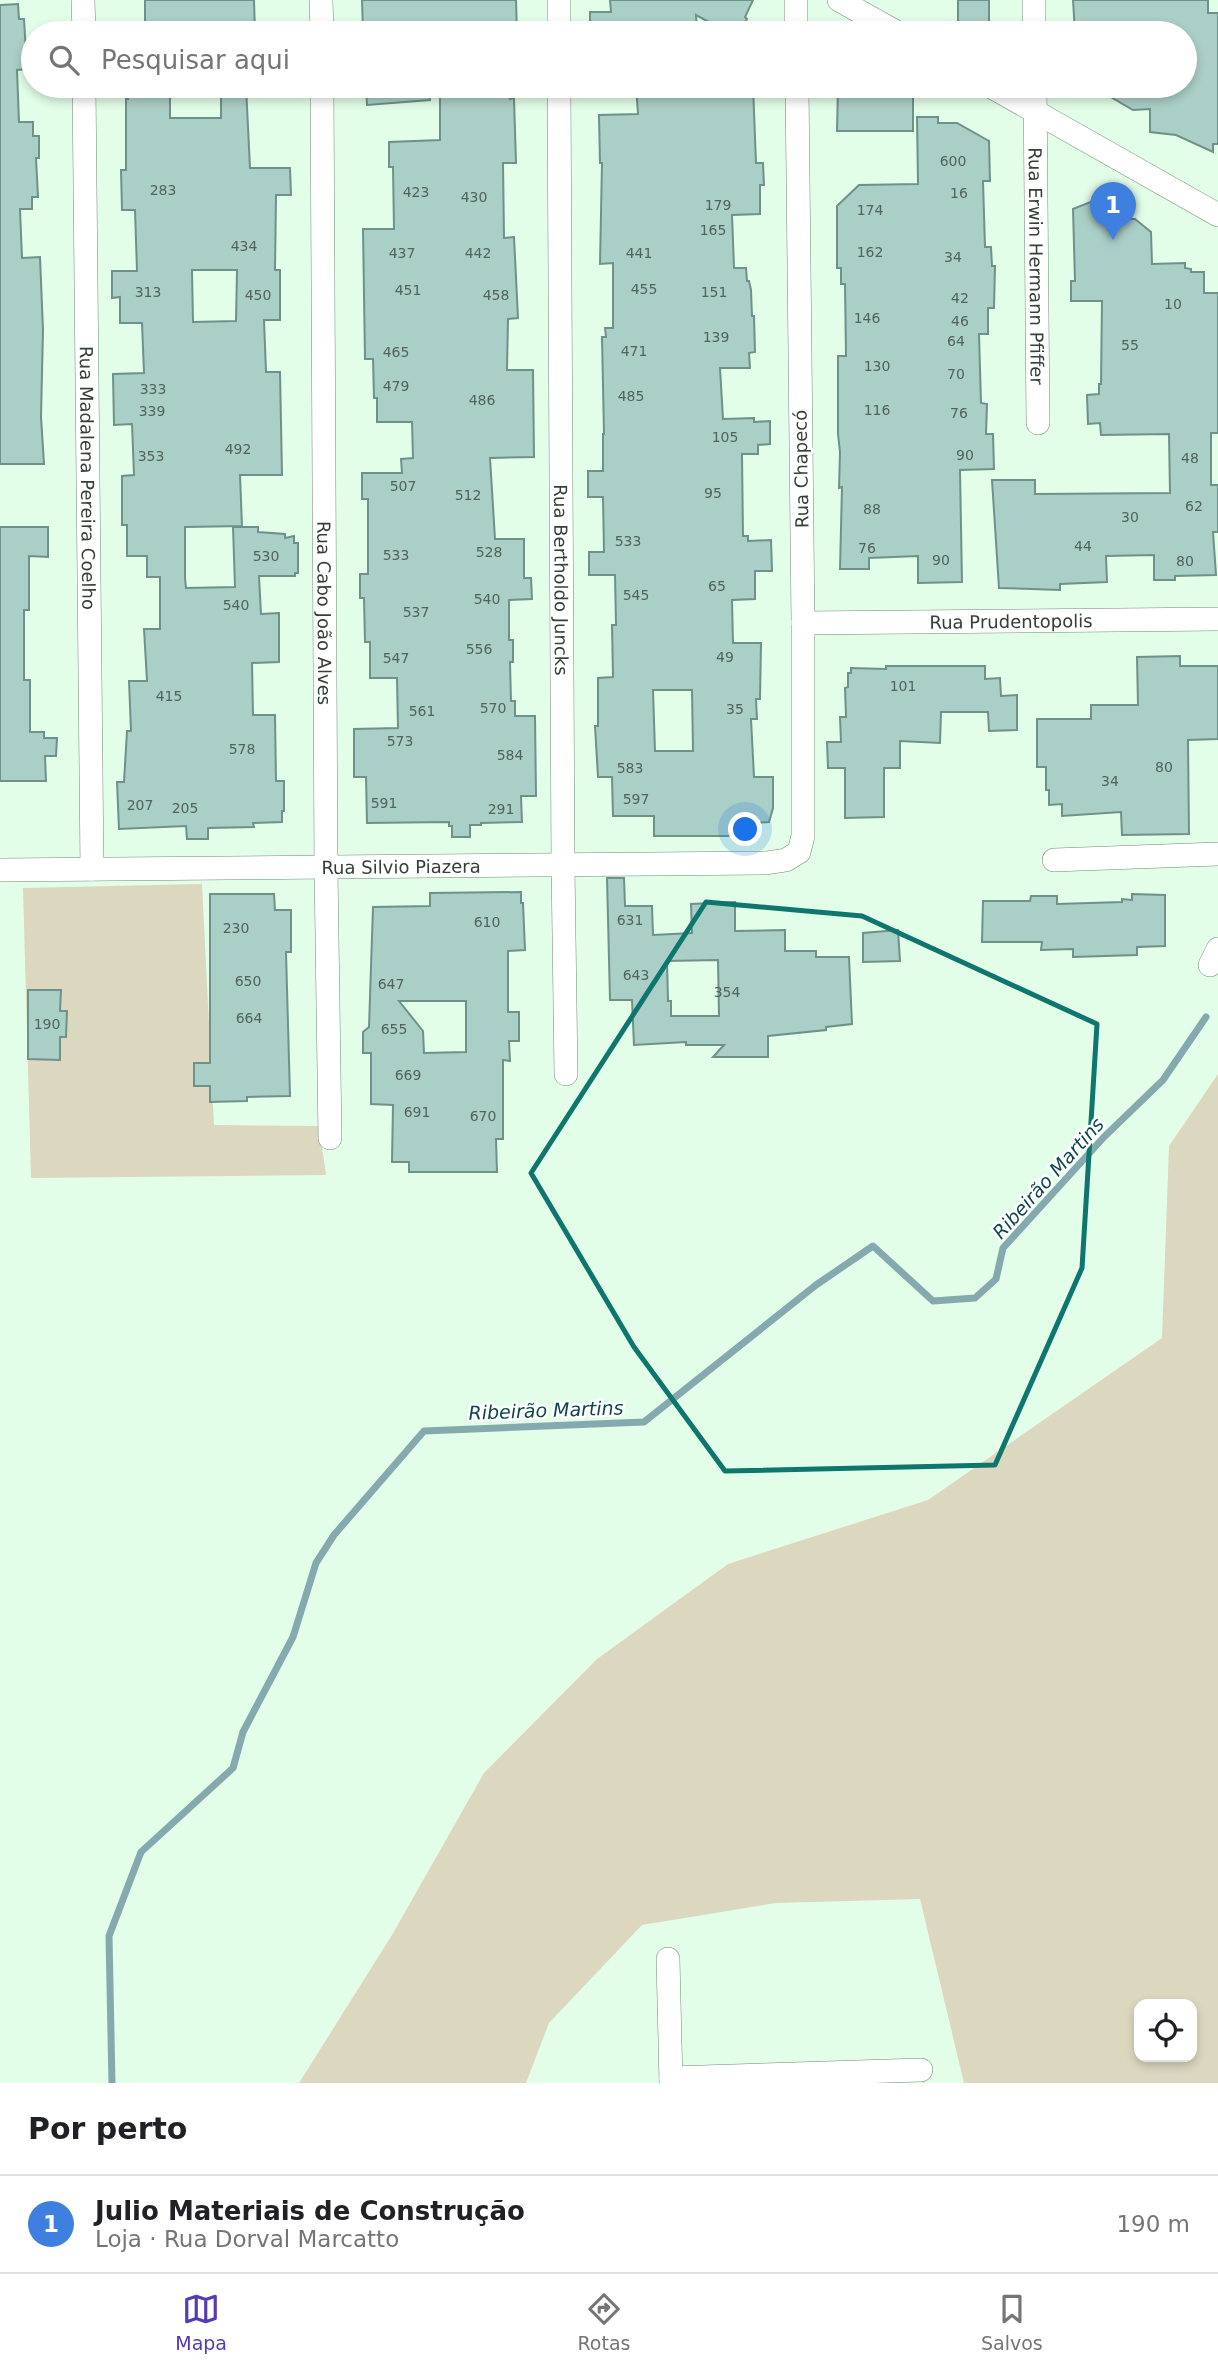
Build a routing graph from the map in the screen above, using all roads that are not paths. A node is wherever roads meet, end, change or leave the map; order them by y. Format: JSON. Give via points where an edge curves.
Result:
{"nodes":[{"id":1,"x":83,"y":0,"type":"edge"},
{"id":2,"x":321,"y":0,"type":"edge"},
{"id":3,"x":559,"y":0,"type":"edge"},
{"id":4,"x":796,"y":0,"type":"edge"},
{"id":5,"x":839,"y":0,"type":"edge"},
{"id":6,"x":1034,"y":0,"type":"edge"},
{"id":7,"x":84,"y":21,"type":"edge"},
{"id":8,"x":322,"y":21,"type":"edge"},
{"id":9,"x":559,"y":21,"type":"edge"},
{"id":10,"x":796,"y":21,"type":"edge"},
{"id":11,"x":877,"y":21,"type":"edge"},
{"id":12,"x":1034,"y":21,"type":"edge"},
{"id":13,"x":84,"y":98,"type":"edge"},
{"id":14,"x":322,"y":98,"type":"edge"},
{"id":15,"x":559,"y":98,"type":"edge"},
{"id":16,"x":797,"y":98,"type":"edge"},
{"id":17,"x":1012,"y":98,"type":"edge"},
{"id":18,"x":1035,"y":98,"type":"edge"},
{"id":19,"x":1035,"y":111,"type":"junction"},
{"id":20,"x":1218,"y":215,"type":"edge"},
{"id":21,"x":1038,"y":422,"type":"dead end"},
{"id":22,"x":1218,"y":619,"type":"edge"},
{"id":23,"x":803,"y":623,"type":"junction"},
{"id":24,"x":799,"y":852,"type":"joint"},
{"id":25,"x":1218,"y":855,"type":"edge"},
{"id":26,"x":1055,"y":860,"type":"dead end"},
{"id":27,"x":563,"y":866,"type":"junction"},
{"id":28,"x":92,"y":869,"type":"junction"},
{"id":29,"x":326,"y":869,"type":"junction"},
{"id":30,"x":0,"y":870,"type":"edge"},
{"id":31,"x":566,"y":1074,"type":"dead end"},
{"id":32,"x":330,"y":1138,"type":"dead end"},
{"id":33,"x":668,"y":1959,"type":"dead end"},
{"id":34,"x":921,"y":2070,"type":"dead end"},
{"id":35,"x":671,"y":2080,"type":"edge"}],
"edges":[{"from":1,"to":7,"type":"street"},
{"from":2,"to":8,"type":"street"},
{"from":3,"to":9,"type":"street"},
{"from":4,"to":10,"type":"street"},
{"from":5,"to":11,"type":"street"},
{"from":6,"to":12,"type":"street"},
{"from":13,"to":28,"type":"street","name":"Rua Madalena Pereira Coelho"},
{"from":14,"to":29,"type":"street","name":"Rua Cabo João Alves"},
{"from":15,"to":27,"type":"street","name":"Rua Bertholdo Juncks"},
{"from":16,"to":23,"type":"street","name":"Rua Chapecó"},
{"from":17,"to":19,"type":"street"},
{"from":18,"to":19,"type":"street","name":"Rua Erwin Hermann Pfiffer"},
{"from":19,"to":20,"type":"street"},
{"from":19,"to":21,"type":"street","name":"Rua Erwin Hermann Pfiffer"},
{"from":22,"to":23,"type":"street","name":"Rua Prudentopolis"},
{"from":23,"to":24,"type":"street","name":"Rua Chapecó","via":[[803,836]]},
{"from":24,"to":27,"type":"street","name":"Rua Silvio Piazera","via":[[766,863]]},
{"from":25,"to":26,"type":"street"},
{"from":27,"to":29,"type":"street","name":"Rua Silvio Piazera"},
{"from":27,"to":31,"type":"street","name":"Rua Bertholdo Juncks"},
{"from":28,"to":29,"type":"street","name":"Rua Silvio Piazera"},
{"from":28,"to":30,"type":"street","name":"Rua Silvio Piazera"},
{"from":29,"to":32,"type":"street","name":"Rua Cabo João Alves"},
{"from":33,"to":35,"type":"street"},
{"from":34,"to":35,"type":"street"}]}
